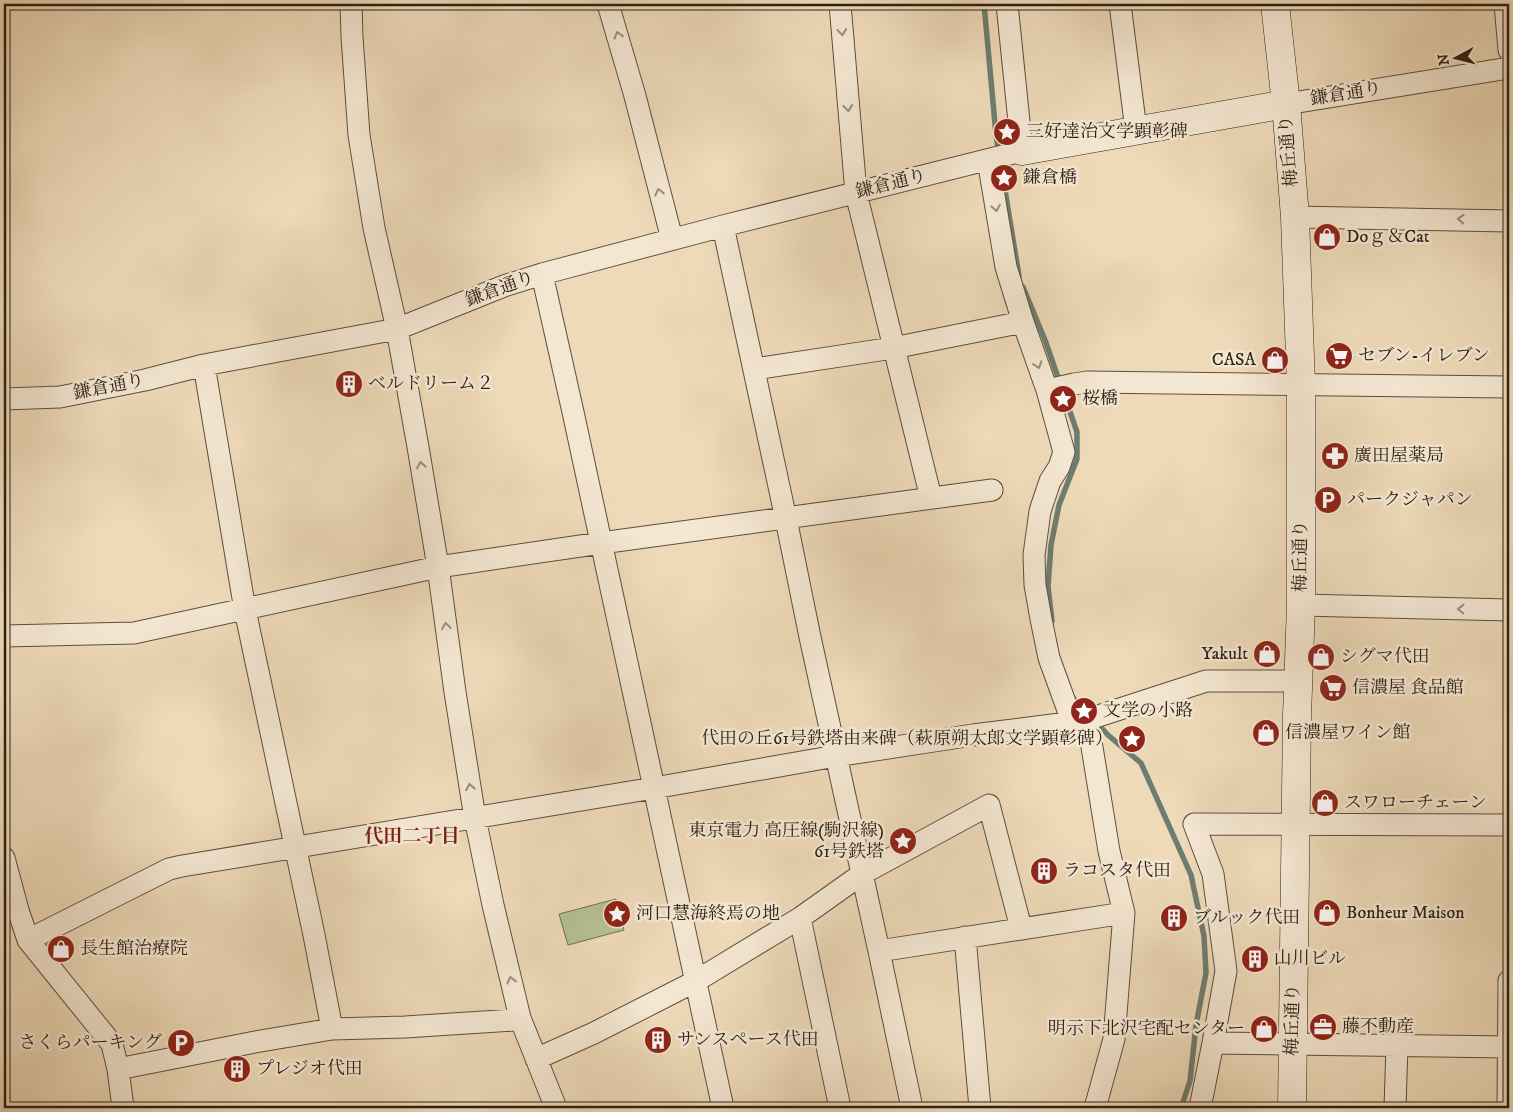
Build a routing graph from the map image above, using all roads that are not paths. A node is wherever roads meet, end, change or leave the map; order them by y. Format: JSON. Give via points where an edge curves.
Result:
{"nodes":[{"id":1,"x":351,"y":4,"type":"edge"},
{"id":2,"x":608,"y":4,"type":"edge"},
{"id":3,"x":840,"y":4,"type":"edge"},
{"id":4,"x":1007,"y":4,"type":"edge"},
{"id":5,"x":1120,"y":4,"type":"edge"},
{"id":6,"x":1275,"y":4,"type":"edge"},
{"id":7,"x":1505,"y":4,"type":"edge"},
{"id":8,"x":1509,"y":50,"type":"edge"},
{"id":9,"x":1509,"y":68,"type":"edge"},
{"id":10,"x":1286,"y":104,"type":"junction"},
{"id":11,"x":1136,"y":130,"type":"junction"},
{"id":12,"x":1002,"y":156,"type":"junction"},
{"id":13,"x":856,"y":193,"type":"junction"},
{"id":14,"x":1295,"y":217,"type":"junction"},
{"id":15,"x":1509,"y":220,"type":"edge"},
{"id":16,"x":723,"y":226,"type":"junction"},
{"id":17,"x":672,"y":239,"type":"junction"},
{"id":18,"x":542,"y":274,"type":"junction"},
{"id":19,"x":1023,"y":322,"type":"junction"},
{"id":20,"x":397,"y":329,"type":"junction"},
{"id":21,"x":893,"y":348,"type":"junction"},
{"id":22,"x":204,"y":365,"type":"junction"},
{"id":23,"x":754,"y":369,"type":"junction"},
{"id":24,"x":1301,"y":386,"type":"junction"},
{"id":25,"x":1509,"y":387,"type":"edge"},
{"id":26,"x":1059,"y":388,"type":"junction"},
{"id":27,"x":4,"y":399,"type":"edge"},
{"id":28,"x":992,"y":490,"type":"dead end"},
{"id":29,"x":932,"y":498,"type":"junction"},
{"id":30,"x":786,"y":519,"type":"junction"},
{"id":31,"x":601,"y":543,"type":"junction"},
{"id":32,"x":438,"y":567,"type":"junction"},
{"id":33,"x":1301,"y":606,"type":"junction"},
{"id":34,"x":245,"y":610,"type":"junction"},
{"id":35,"x":1509,"y":610,"type":"edge"},
{"id":36,"x":4,"y":636,"type":"edge"},
{"id":37,"x":1298,"y":681,"type":"junction"},
{"id":38,"x":1086,"y":720,"type":"junction"},
{"id":39,"x":836,"y":756,"type":"junction"},
{"id":40,"x":654,"y":788,"type":"junction"},
{"id":41,"x":475,"y":818,"type":"junction"},
{"id":42,"x":1295,"y":824,"type":"junction"},
{"id":43,"x":1509,"y":825,"type":"edge"},
{"id":44,"x":295,"y":847,"type":"junction"},
{"id":45,"x":4,"y":858,"type":"edge"},
{"id":46,"x":862,"y":874,"type":"junction"},
{"id":47,"x":1124,"y":913,"type":"junction"},
{"id":48,"x":800,"y":918,"type":"junction"},
{"id":49,"x":1021,"y":928,"type":"junction"},
{"id":50,"x":965,"y":937,"type":"junction"},
{"id":51,"x":28,"y":940,"type":"junction"},
{"id":52,"x":879,"y":951,"type":"junction"},
{"id":53,"x":696,"y":981,"type":"junction"},
{"id":54,"x":1509,"y":981,"type":"edge"},
{"id":55,"x":520,"y":1018,"type":"junction"},
{"id":56,"x":332,"y":1029,"type":"junction"},
{"id":57,"x":1213,"y":1043,"type":"junction"},
{"id":58,"x":1292,"y":1045,"type":"junction"},
{"id":59,"x":1397,"y":1046,"type":"junction"},
{"id":60,"x":1509,"y":1047,"type":"edge"},
{"id":61,"x":536,"y":1059,"type":"junction"},
{"id":62,"x":118,"y":1069,"type":"junction"},
{"id":63,"x":123,"y":1108,"type":"edge"},
{"id":64,"x":556,"y":1108,"type":"edge"},
{"id":65,"x":723,"y":1108,"type":"edge"},
{"id":66,"x":840,"y":1108,"type":"edge"},
{"id":67,"x":912,"y":1108,"type":"edge"},
{"id":68,"x":980,"y":1108,"type":"edge"},
{"id":69,"x":1094,"y":1108,"type":"edge"},
{"id":70,"x":1200,"y":1108,"type":"edge"},
{"id":71,"x":1292,"y":1108,"type":"edge"},
{"id":72,"x":1395,"y":1108,"type":"edge"},
{"id":73,"x":1508,"y":1108,"type":"edge"}],
"edges":[{"from":1,"to":20,"type":"street","via":[[359,135],[374,228]]},
{"from":17,"to":2,"type":"street","one_way":true},
{"from":3,"to":13,"type":"street","one_way":true},
{"from":4,"to":12,"type":"street"},
{"from":5,"to":11,"type":"street"},
{"from":6,"to":10,"type":"street","name":"梅丘通り"},
{"from":7,"to":8,"type":"street"},
{"from":9,"to":10,"type":"street","name":"鎌倉通り"},
{"from":10,"to":11,"type":"street","name":"鎌倉通り"},
{"from":10,"to":14,"type":"street","name":"梅丘通り"},
{"from":11,"to":12,"type":"street","name":"鎌倉通り"},
{"from":12,"to":13,"type":"street","name":"鎌倉通り"},
{"from":12,"to":19,"type":"street","one_way":true,"via":[[1006,267]]},
{"from":13,"to":16,"type":"street","name":"鎌倉通り"},
{"from":13,"to":21,"type":"street"},
{"from":15,"to":14,"type":"street","one_way":true},
{"from":14,"to":24,"type":"street","name":"梅丘通り"},
{"from":16,"to":17,"type":"street","name":"鎌倉通り"},
{"from":16,"to":23,"type":"street"},
{"from":17,"to":18,"type":"street","name":"鎌倉通り"},
{"from":18,"to":20,"type":"street","name":"鎌倉通り"},
{"from":18,"to":31,"type":"street"},
{"from":19,"to":21,"type":"street"},
{"from":19,"to":26,"type":"street","one_way":true},
{"from":20,"to":22,"type":"street","name":"鎌倉通り"},
{"from":32,"to":20,"type":"street","one_way":true},
{"from":21,"to":23,"type":"street"},
{"from":21,"to":29,"type":"street"},
{"from":22,"to":27,"type":"street","name":"鎌倉通り","via":[[60,397]]},
{"from":22,"to":34,"type":"street"},
{"from":23,"to":30,"type":"street"},
{"from":24,"to":25,"type":"street"},
{"from":24,"to":26,"type":"street","via":[[1087,382]]},
{"from":24,"to":33,"type":"street","name":"梅丘通り"},
{"from":26,"to":38,"type":"street","via":[[1064,452],[1040,511],[1034,555],[1035,584],[1050,658],[1069,713]]},
{"from":28,"to":29,"type":"street"},
{"from":29,"to":30,"type":"street"},
{"from":30,"to":31,"type":"street"},
{"from":30,"to":39,"type":"street"},
{"from":31,"to":32,"type":"street"},
{"from":31,"to":40,"type":"street"},
{"from":32,"to":34,"type":"street"},
{"from":41,"to":32,"type":"street","one_way":true},
{"from":35,"to":33,"type":"street","one_way":true},
{"from":33,"to":37,"type":"street","name":"梅丘通り"},
{"from":34,"to":36,"type":"street","via":[[134,633]]},
{"from":34,"to":44,"type":"street"},
{"from":37,"to":38,"type":"street","via":[[1206,682]]},
{"from":37,"to":42,"type":"street","name":"梅丘通り"},
{"from":38,"to":39,"type":"street"},
{"from":38,"to":47,"type":"street","via":[[1109,851]]},
{"from":39,"to":40,"type":"street"},
{"from":39,"to":46,"type":"street"},
{"from":40,"to":41,"type":"street"},
{"from":40,"to":53,"type":"street"},
{"from":41,"to":44,"type":"street"},
{"from":55,"to":41,"type":"street","one_way":true},
{"from":42,"to":43,"type":"street"},
{"from":42,"to":57,"type":"street","via":[[1194,824],[1213,874],[1226,971]]},
{"from":42,"to":58,"type":"street","name":"梅丘通り"},
{"from":44,"to":51,"type":"street","via":[[169,870]]},
{"from":44,"to":56,"type":"street"},
{"from":45,"to":51,"type":"street"},
{"from":46,"to":48,"type":"street"},
{"from":46,"to":49,"type":"street","via":[[989,805]]},
{"from":46,"to":52,"type":"street"},
{"from":47,"to":49,"type":"street"},
{"from":47,"to":69,"type":"street","via":[[1114,1039]]},
{"from":48,"to":53,"type":"street"},
{"from":48,"to":66,"type":"street"},
{"from":49,"to":50,"type":"street"},
{"from":50,"to":52,"type":"street"},
{"from":50,"to":68,"type":"street"},
{"from":51,"to":62,"type":"street","via":[[112,1044]]},
{"from":52,"to":67,"type":"street"},
{"from":53,"to":61,"type":"street"},
{"from":53,"to":65,"type":"street"},
{"from":54,"to":60,"type":"street"},
{"from":55,"to":56,"type":"street"},
{"from":55,"to":61,"type":"street"},
{"from":56,"to":62,"type":"street"},
{"from":57,"to":58,"type":"street"},
{"from":57,"to":70,"type":"street"},
{"from":58,"to":59,"type":"street"},
{"from":58,"to":71,"type":"street","name":"梅丘通り"},
{"from":59,"to":60,"type":"street"},
{"from":59,"to":72,"type":"street"},
{"from":60,"to":73,"type":"street"},
{"from":61,"to":64,"type":"street"},
{"from":62,"to":63,"type":"street"}]}
